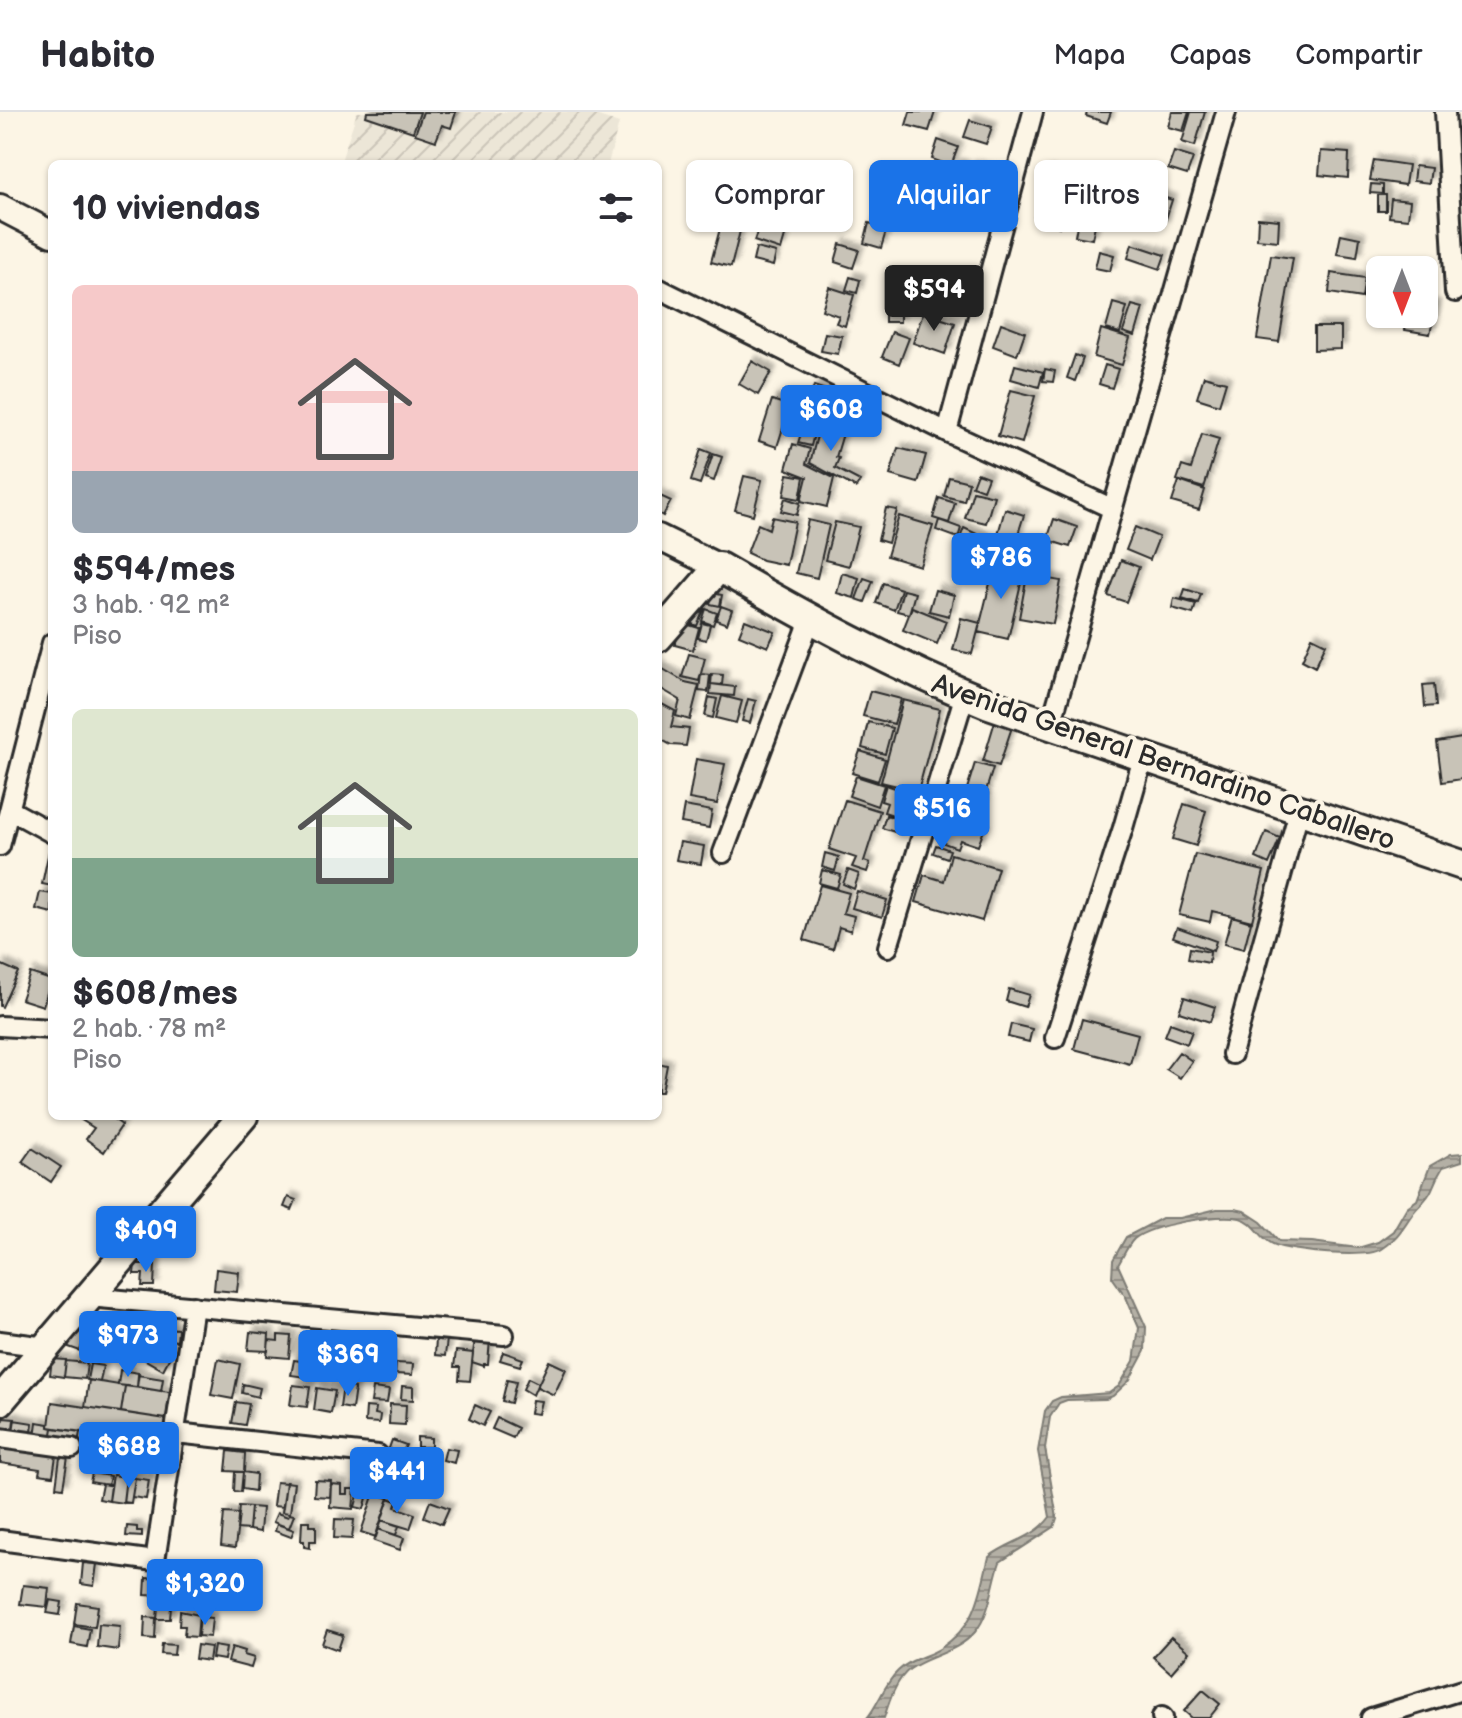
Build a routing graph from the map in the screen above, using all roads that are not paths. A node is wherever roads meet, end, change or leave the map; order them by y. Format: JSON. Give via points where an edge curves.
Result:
{"nodes":[{"id":1,"x":1033,"y":112,"type":"edge"},
{"id":2,"x":1226,"y":112,"type":"edge"},
{"id":3,"x":1445,"y":112,"type":"edge"},
{"id":4,"x":0,"y":207,"type":"edge"},
{"id":5,"x":48,"y":232,"type":"edge"},
{"id":6,"x":662,"y":290,"type":"edge"},
{"id":7,"x":1455,"y":292,"type":"dead end"},
{"id":8,"x":947,"y":432,"type":"junction"},
{"id":9,"x":1111,"y":508,"type":"junction"},
{"id":10,"x":662,"y":539,"type":"edge"},
{"id":11,"x":719,"y":567,"type":"junction"},
{"id":12,"x":810,"y":620,"type":"junction"},
{"id":13,"x":662,"y":632,"type":"edge"},
{"id":14,"x":48,"y":661,"type":"edge"},
{"id":15,"x":965,"y":694,"type":"junction"},
{"id":16,"x":1051,"y":724,"type":"junction"},
{"id":17,"x":1143,"y":758,"type":"junction"},
{"id":18,"x":10,"y":810,"type":"junction"},
{"id":19,"x":1299,"y":811,"type":"junction"},
{"id":20,"x":48,"y":831,"type":"edge"},
{"id":21,"x":0,"y":846,"type":"edge"},
{"id":22,"x":723,"y":853,"type":"dead end"},
{"id":23,"x":1462,"y":865,"type":"edge"},
{"id":24,"x":888,"y":947,"type":"dead end"},
{"id":25,"x":0,"y":1026,"type":"edge"},
{"id":26,"x":48,"y":1029,"type":"edge"},
{"id":27,"x":1055,"y":1038,"type":"dead end"},
{"id":28,"x":1232,"y":1054,"type":"dead end"},
{"id":29,"x":240,"y":1120,"type":"edge"},
{"id":30,"x":89,"y":1297,"type":"junction"},
{"id":31,"x":194,"y":1306,"type":"junction"},
{"id":32,"x":504,"y":1335,"type":"dead end"},
{"id":33,"x":0,"y":1341,"type":"edge"},
{"id":34,"x":46,"y":1347,"type":"junction"},
{"id":35,"x":0,"y":1401,"type":"edge"},
{"id":36,"x":176,"y":1433,"type":"junction"},
{"id":37,"x":0,"y":1438,"type":"edge"},
{"id":38,"x":72,"y":1448,"type":"dead end"},
{"id":39,"x":378,"y":1455,"type":"dead end"},
{"id":40,"x":0,"y":1540,"type":"edge"},
{"id":41,"x":1462,"y":1690,"type":"edge"},
{"id":42,"x":1421,"y":1712,"type":"edge"},
{"id":43,"x":1371,"y":1718,"type":"edge"}],
"edges":[{"from":1,"to":8,"type":"street"},
{"from":2,"to":9,"type":"street"},
{"from":3,"to":7,"type":"street"},
{"from":4,"to":5,"type":"main road"},
{"from":6,"to":8,"type":"street"},
{"from":8,"to":9,"type":"street"},
{"from":9,"to":16,"type":"street"},
{"from":10,"to":11,"type":"main road","name":"Avenida General Bernardino Caballero"},
{"from":11,"to":12,"type":"main road","name":"Avenida General Bernardino Caballero"},
{"from":11,"to":13,"type":"main road"},
{"from":12,"to":15,"type":"main road","name":"Avenida General Bernardino Caballero"},
{"from":12,"to":22,"type":"street"},
{"from":14,"to":18,"type":"street"},
{"from":15,"to":16,"type":"main road","name":"Avenida General Bernardino Caballero"},
{"from":15,"to":24,"type":"street"},
{"from":16,"to":17,"type":"main road","name":"Avenida General Bernardino Caballero"},
{"from":17,"to":19,"type":"main road","name":"Avenida General Bernardino Caballero"},
{"from":17,"to":27,"type":"street"},
{"from":18,"to":20,"type":"street"},
{"from":18,"to":21,"type":"street"},
{"from":19,"to":23,"type":"main road","name":"Avenida General Bernardino Caballero"},
{"from":19,"to":28,"type":"street"},
{"from":25,"to":26,"type":"street"},
{"from":29,"to":30,"type":"main road"},
{"from":30,"to":31,"type":"street"},
{"from":30,"to":34,"type":"main road"},
{"from":31,"to":32,"type":"street"},
{"from":31,"to":36,"type":"street"},
{"from":33,"to":34,"type":"street"},
{"from":34,"to":35,"type":"main road"},
{"from":36,"to":39,"type":"street"},
{"from":36,"to":40,"type":"street","via":[[155,1561]]},
{"from":37,"to":38,"type":"street"},
{"from":41,"to":42,"type":"street"},
{"from":42,"to":43,"type":"street"}]}
